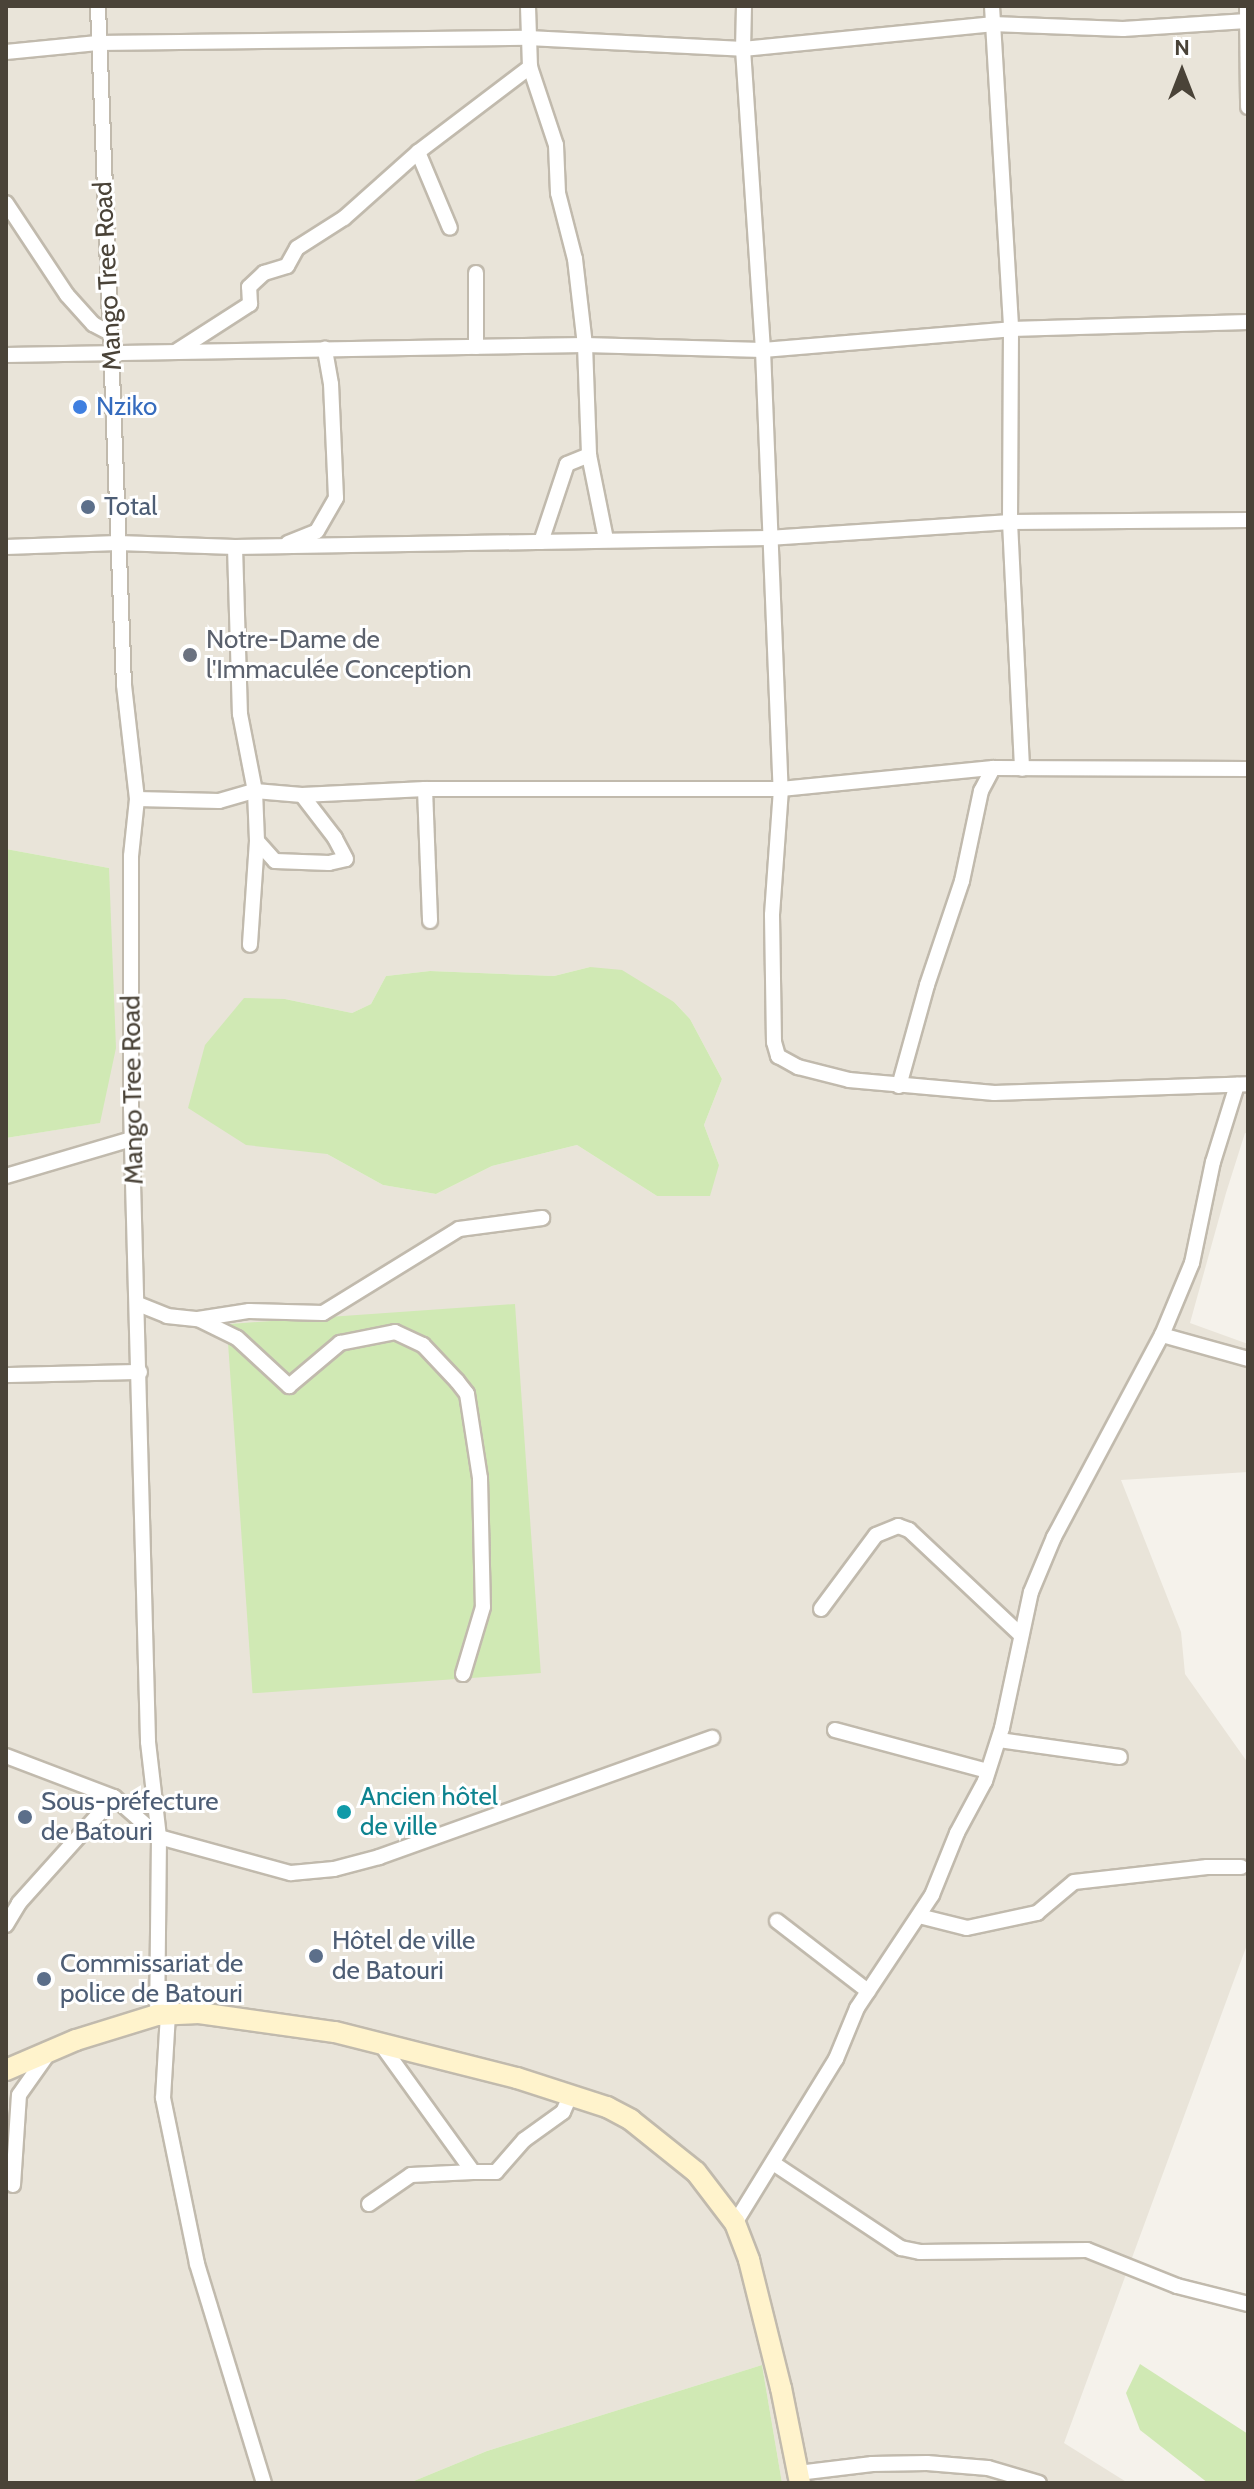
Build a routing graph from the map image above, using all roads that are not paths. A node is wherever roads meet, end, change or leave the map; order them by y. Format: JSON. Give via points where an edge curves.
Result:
{"nodes":[{"id":1,"x":98,"y":6,"type":"edge"},
{"id":2,"x":528,"y":6,"type":"edge"},
{"id":3,"x":744,"y":6,"type":"edge"},
{"id":4,"x":992,"y":6,"type":"edge"},
{"id":5,"x":1247,"y":16,"type":"edge"},
{"id":6,"x":992,"y":24,"type":"junction"},
{"id":7,"x":528,"y":38,"type":"junction"},
{"id":8,"x":98,"y":43,"type":"junction"},
{"id":9,"x":743,"y":49,"type":"junction"},
{"id":10,"x":6,"y":52,"type":"edge"},
{"id":11,"x":530,"y":67,"type":"junction"},
{"id":12,"x":1248,"y":107,"type":"edge"},
{"id":13,"x":418,"y":152,"type":"junction"},
{"id":14,"x":6,"y":203,"type":"edge"},
{"id":15,"x":450,"y":228,"type":"dead end"},
{"id":16,"x":476,"y":273,"type":"dead end"},
{"id":17,"x":1248,"y":322,"type":"edge"},
{"id":18,"x":1011,"y":329,"type":"junction"},
{"id":19,"x":110,"y":333,"type":"junction"},
{"id":20,"x":585,"y":345,"type":"junction"},
{"id":21,"x":476,"y":347,"type":"junction"},
{"id":22,"x":325,"y":349,"type":"junction"},
{"id":23,"x":763,"y":350,"type":"junction"},
{"id":24,"x":177,"y":351,"type":"junction"},
{"id":25,"x":6,"y":355,"type":"edge"},
{"id":26,"x":113,"y":355,"type":"junction"},
{"id":27,"x":589,"y":455,"type":"junction"},
{"id":28,"x":1248,"y":520,"type":"edge"},
{"id":29,"x":1010,"y":522,"type":"junction"},
{"id":30,"x":768,"y":538,"type":"junction"},
{"id":31,"x":606,"y":539,"type":"junction"},
{"id":32,"x":541,"y":542,"type":"junction"},
{"id":33,"x":118,"y":543,"type":"junction"},
{"id":34,"x":279,"y":546,"type":"junction"},
{"id":35,"x":6,"y":547,"type":"edge"},
{"id":36,"x":235,"y":547,"type":"junction"},
{"id":37,"x":993,"y":768,"type":"junction"},
{"id":38,"x":1022,"y":769,"type":"junction"},
{"id":39,"x":1248,"y":769,"type":"edge"},
{"id":40,"x":425,"y":789,"type":"junction"},
{"id":41,"x":781,"y":789,"type":"junction"},
{"id":42,"x":255,"y":791,"type":"junction"},
{"id":43,"x":302,"y":795,"type":"junction"},
{"id":44,"x":137,"y":799,"type":"junction"},
{"id":45,"x":257,"y":841,"type":"junction"},
{"id":46,"x":430,"y":921,"type":"dead end"},
{"id":47,"x":250,"y":945,"type":"dead end"},
{"id":48,"x":1243,"y":1084,"type":"edge"},
{"id":49,"x":899,"y":1086,"type":"junction"},
{"id":50,"x":132,"y":1139,"type":"junction"},
{"id":51,"x":6,"y":1176,"type":"edge"},
{"id":52,"x":542,"y":1218,"type":"dead end"},
{"id":53,"x":138,"y":1304,"type":"junction"},
{"id":54,"x":198,"y":1319,"type":"junction"},
{"id":55,"x":1162,"y":1335,"type":"junction"},
{"id":56,"x":1248,"y":1359,"type":"edge"},
{"id":57,"x":140,"y":1372,"type":"junction"},
{"id":58,"x":6,"y":1375,"type":"edge"},
{"id":59,"x":821,"y":1609,"type":"dead end"},
{"id":60,"x":1021,"y":1635,"type":"junction"},
{"id":61,"x":463,"y":1674,"type":"dead end"},
{"id":62,"x":835,"y":1730,"type":"dead end"},
{"id":63,"x":712,"y":1738,"type":"dead end"},
{"id":64,"x":999,"y":1740,"type":"junction"},
{"id":65,"x":6,"y":1756,"type":"edge"},
{"id":66,"x":1120,"y":1757,"type":"dead end"},
{"id":67,"x":988,"y":1771,"type":"junction"},
{"id":68,"x":114,"y":1797,"type":"junction"},
{"id":69,"x":159,"y":1837,"type":"junction"},
{"id":70,"x":1241,"y":1867,"type":"dead end"},
{"id":71,"x":919,"y":1916,"type":"junction"},
{"id":72,"x":777,"y":1921,"type":"dead end"},
{"id":73,"x":6,"y":1925,"type":"edge"},
{"id":74,"x":868,"y":1991,"type":"junction"},
{"id":75,"x":162,"y":2014,"type":"junction"},
{"id":76,"x":380,"y":2043,"type":"junction"},
{"id":77,"x":50,"y":2051,"type":"junction"},
{"id":78,"x":6,"y":2070,"type":"edge"},
{"id":79,"x":571,"y":2094,"type":"junction"},
{"id":80,"x":773,"y":2163,"type":"junction"},
{"id":81,"x":473,"y":2172,"type":"junction"},
{"id":82,"x":13,"y":2185,"type":"dead end"},
{"id":83,"x":369,"y":2204,"type":"dead end"},
{"id":84,"x":735,"y":2223,"type":"junction"},
{"id":85,"x":1248,"y":2304,"type":"edge"},
{"id":86,"x":799,"y":2478,"type":"edge"},
{"id":87,"x":264,"y":2483,"type":"edge"},
{"id":88,"x":1039,"y":2483,"type":"edge"}],
"edges":[{"from":1,"to":8,"type":"street","name":"Mango Tree Road"},
{"from":2,"to":7,"type":"street"},
{"from":3,"to":9,"type":"street"},
{"from":4,"to":6,"type":"street"},
{"from":5,"to":6,"type":"street","via":[[1123,29]]},
{"from":5,"to":12,"type":"street"},
{"from":6,"to":9,"type":"street"},
{"from":6,"to":18,"type":"street"},
{"from":7,"to":8,"type":"street"},
{"from":7,"to":9,"type":"street"},
{"from":7,"to":11,"type":"street"},
{"from":8,"to":10,"type":"street"},
{"from":8,"to":19,"type":"street","name":"Mango Tree Road"},
{"from":9,"to":23,"type":"street"},
{"from":11,"to":13,"type":"street"},
{"from":11,"to":20,"type":"street","via":[[556,145],[558,193],[575,259]]},
{"from":13,"to":15,"type":"street"},
{"from":13,"to":24,"type":"street","via":[[344,218],[297,248],[287,266],[264,273],[249,287],[250,304]]},
{"from":14,"to":19,"type":"street","via":[[67,295],[93,324]]},
{"from":16,"to":21,"type":"street"},
{"from":17,"to":18,"type":"street"},
{"from":18,"to":23,"type":"street"},
{"from":18,"to":29,"type":"street"},
{"from":19,"to":26,"type":"street","name":"Mango Tree Road"},
{"from":20,"to":21,"type":"street"},
{"from":20,"to":23,"type":"street"},
{"from":20,"to":27,"type":"street"},
{"from":21,"to":22,"type":"street"},
{"from":22,"to":24,"type":"street"},
{"from":22,"to":34,"type":"street","via":[[336,498],[317,531]]},
{"from":23,"to":30,"type":"street"},
{"from":24,"to":26,"type":"street"},
{"from":25,"to":26,"type":"street"},
{"from":26,"to":33,"type":"street","name":"Mango Tree Road"},
{"from":27,"to":31,"type":"street"},
{"from":27,"to":32,"type":"street","via":[[567,464]]},
{"from":28,"to":29,"type":"street"},
{"from":29,"to":30,"type":"street"},
{"from":29,"to":38,"type":"street"},
{"from":30,"to":31,"type":"street"},
{"from":30,"to":41,"type":"street"},
{"from":31,"to":32,"type":"street"},
{"from":32,"to":34,"type":"street"},
{"from":33,"to":35,"type":"street"},
{"from":33,"to":36,"type":"street"},
{"from":33,"to":44,"type":"street","name":"Mango Tree Road","via":[[124,685]]},
{"from":34,"to":36,"type":"street"},
{"from":36,"to":42,"type":"street","via":[[240,714]]},
{"from":37,"to":38,"type":"street"},
{"from":37,"to":41,"type":"street"},
{"from":37,"to":49,"type":"street","via":[[981,791],[962,881]]},
{"from":38,"to":39,"type":"street"},
{"from":40,"to":41,"type":"street"},
{"from":40,"to":43,"type":"street"},
{"from":40,"to":46,"type":"street"},
{"from":41,"to":49,"type":"street","via":[[772,915],[778,1056],[798,1067]]},
{"from":42,"to":43,"type":"street"},
{"from":42,"to":44,"type":"street","via":[[219,801]]},
{"from":42,"to":45,"type":"street"},
{"from":43,"to":45,"type":"street","via":[[346,859],[275,861]]},
{"from":44,"to":50,"type":"street","name":"Mango Tree Road","via":[[131,856]]},
{"from":45,"to":47,"type":"street"},
{"from":48,"to":49,"type":"street","via":[[994,1093]]},
{"from":48,"to":55,"type":"street","via":[[1213,1162],[1199,1241]]},
{"from":50,"to":51,"type":"street"},
{"from":50,"to":53,"type":"street","name":"Mango Tree Road"},
{"from":52,"to":54,"type":"street","via":[[459,1229],[330,1311],[249,1311]]},
{"from":53,"to":54,"type":"street","via":[[167,1316]]},
{"from":53,"to":57,"type":"street","name":"Mango Tree Road"},
{"from":54,"to":61,"type":"street","via":[[237,1338],[289,1386],[340,1343],[395,1332],[423,1345],[467,1394],[480,1492],[483,1607]]},
{"from":55,"to":56,"type":"street"},
{"from":55,"to":60,"type":"street","via":[[1054,1537],[1031,1592]]},
{"from":57,"to":58,"type":"street"},
{"from":57,"to":69,"type":"street","name":"Mango Tree Road","via":[[148,1742]]},
{"from":59,"to":60,"type":"street","via":[[876,1535],[898,1526],[909,1530]]},
{"from":60,"to":64,"type":"street"},
{"from":62,"to":67,"type":"street"},
{"from":63,"to":69,"type":"street","via":[[334,1869],[291,1873]]},
{"from":64,"to":66,"type":"street"},
{"from":64,"to":67,"type":"street"},
{"from":65,"to":68,"type":"street"},
{"from":67,"to":71,"type":"street"},
{"from":68,"to":69,"type":"street"},
{"from":68,"to":73,"type":"street","via":[[19,1903]]},
{"from":69,"to":75,"type":"street","name":"Mango Tree Road"},
{"from":70,"to":71,"type":"street","via":[[1074,1882],[1037,1913],[967,1928]]},
{"from":71,"to":74,"type":"street"},
{"from":72,"to":74,"type":"street"},
{"from":74,"to":80,"type":"street","via":[[836,2059]]},
{"from":75,"to":76,"type":"main road","via":[[287,2023]]},
{"from":75,"to":77,"type":"main road"},
{"from":75,"to":87,"type":"street","name":"Mango Tree Road","via":[[163,2098],[197,2264]]},
{"from":76,"to":79,"type":"main road"},
{"from":76,"to":81,"type":"street"},
{"from":77,"to":78,"type":"main road"},
{"from":77,"to":82,"type":"street","via":[[19,2095]]},
{"from":79,"to":81,"type":"street","via":[[563,2112],[524,2140],[496,2172]]},
{"from":79,"to":84,"type":"main road","via":[[607,2107],[669,2148],[696,2172]]},
{"from":80,"to":84,"type":"street"},
{"from":80,"to":85,"type":"street","via":[[901,2248],[1087,2250],[1177,2286]]},
{"from":81,"to":83,"type":"street","via":[[411,2175]]},
{"from":84,"to":86,"type":"main road","via":[[749,2260]]},
{"from":86,"to":88,"type":"street","via":[[872,2464],[927,2463],[988,2468]]}]}
